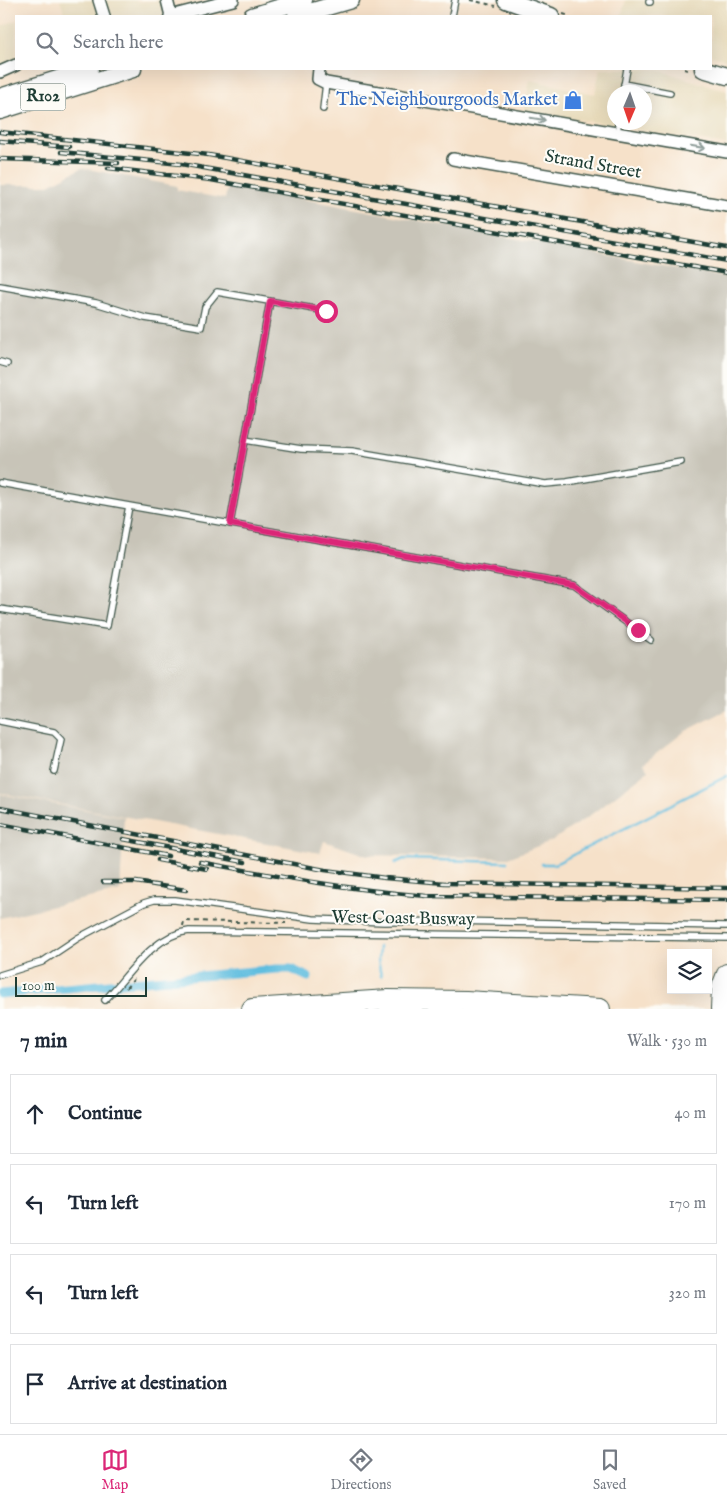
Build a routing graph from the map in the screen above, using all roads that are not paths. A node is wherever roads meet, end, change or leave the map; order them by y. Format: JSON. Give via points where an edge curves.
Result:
{"nodes":[{"id":1,"x":99,"y":0,"type":"edge"},
{"id":2,"x":167,"y":0,"type":"edge"},
{"id":3,"x":233,"y":0,"type":"edge"},
{"id":4,"x":352,"y":0,"type":"edge"},
{"id":5,"x":455,"y":0,"type":"edge"},
{"id":6,"x":506,"y":1,"type":"edge"},
{"id":7,"x":298,"y":5,"type":"edge"},
{"id":8,"x":319,"y":13,"type":"edge"},
{"id":9,"x":104,"y":15,"type":"edge"},
{"id":10,"x":170,"y":15,"type":"edge"},
{"id":11,"x":174,"y":15,"type":"edge"},
{"id":12,"x":256,"y":15,"type":"edge"},
{"id":13,"x":452,"y":15,"type":"edge"},
{"id":14,"x":548,"y":15,"type":"edge"},
{"id":15,"x":15,"y":65,"type":"edge"},
{"id":16,"x":87,"y":70,"type":"edge"},
{"id":17,"x":130,"y":70,"type":"edge"},
{"id":18,"x":319,"y":70,"type":"edge"},
{"id":19,"x":627,"y":70,"type":"edge"},
{"id":20,"x":706,"y":70,"type":"edge"},
{"id":21,"x":0,"y":72,"type":"edge"},
{"id":22,"x":727,"y":76,"type":"edge"},
{"id":23,"x":326,"y":83,"type":"junction"},
{"id":24,"x":624,"y":84,"type":"joint"},
{"id":25,"x":670,"y":93,"type":"dead end"},
{"id":26,"x":0,"y":97,"type":"edge"},
{"id":27,"x":322,"y":109,"type":"dead end"},
{"id":28,"x":0,"y":111,"type":"edge"},
{"id":29,"x":727,"y":152,"type":"edge"},
{"id":30,"x":453,"y":159,"type":"dead end"},
{"id":31,"x":727,"y":206,"type":"edge"},
{"id":32,"x":0,"y":286,"type":"edge"},
{"id":33,"x":270,"y":301,"type":"junction"},
{"id":34,"x":326,"y":311,"type":"dead end"},
{"id":35,"x":0,"y":362,"type":"edge"},
{"id":36,"x":7,"y":364,"type":"dead end"},
{"id":37,"x":245,"y":440,"type":"junction"},
{"id":38,"x":681,"y":462,"type":"dead end"},
{"id":39,"x":0,"y":482,"type":"edge"},
{"id":40,"x":129,"y":506,"type":"junction"},
{"id":41,"x":230,"y":524,"type":"junction"},
{"id":42,"x":0,"y":609,"type":"edge"},
{"id":43,"x":651,"y":640,"type":"dead end"},
{"id":44,"x":0,"y":721,"type":"edge"},
{"id":45,"x":54,"y":771,"type":"dead end"},
{"id":46,"x":727,"y":926,"type":"edge"},
{"id":47,"x":727,"y":938,"type":"edge"},
{"id":48,"x":0,"y":975,"type":"edge"},
{"id":49,"x":106,"y":1000,"type":"dead end"},
{"id":50,"x":252,"y":1009,"type":"edge"},
{"id":51,"x":600,"y":1009,"type":"edge"}],
"edges":[{"from":1,"to":9,"type":"street"},
{"from":2,"to":10,"type":"street"},
{"from":3,"to":11,"type":"street"},
{"from":4,"to":8,"type":"main road"},
{"from":5,"to":13,"type":"lane"},
{"from":6,"to":14,"type":"main road"},
{"from":7,"to":8,"type":"main road"},
{"from":7,"to":12,"type":"main road"},
{"from":15,"to":21,"type":"street"},
{"from":16,"to":26,"type":"main road","number":"R102"},
{"from":17,"to":28,"type":"main road","number":"R102"},
{"from":18,"to":23,"type":"street","via":[[318,79]]},
{"from":19,"to":24,"type":"lane"},
{"from":20,"to":22,"type":"main road"},
{"from":23,"to":27,"type":"lane"},
{"from":23,"to":29,"type":"street","one_way":true},
{"from":24,"to":25,"type":"lane"},
{"from":30,"to":31,"type":"street","name":"Strand Street"},
{"from":32,"to":33,"type":"lane","via":[[96,303],[145,318],[201,327],[205,307],[217,292]]},
{"from":33,"to":34,"type":"lane"},
{"from":33,"to":37,"type":"lane"},
{"from":35,"to":36,"type":"lane"},
{"from":37,"to":38,"type":"lane","via":[[301,449],[352,451],[545,484]]},
{"from":37,"to":41,"type":"lane"},
{"from":39,"to":40,"type":"lane"},
{"from":40,"to":41,"type":"lane"},
{"from":40,"to":42,"type":"lane","via":[[107,626]]},
{"from":41,"to":43,"type":"lane","via":[[574,585]]},
{"from":44,"to":45,"type":"lane","via":[[58,735],[60,740]]},
{"from":46,"to":48,"type":"lane","via":[[313,919],[154,900],[86,933],[42,962]]},
{"from":47,"to":49,"type":"lane","name":"West Coast Busway","via":[[189,931],[161,942]]},
{"from":50,"to":51,"type":"highway","via":[[388,1000]]}]}
